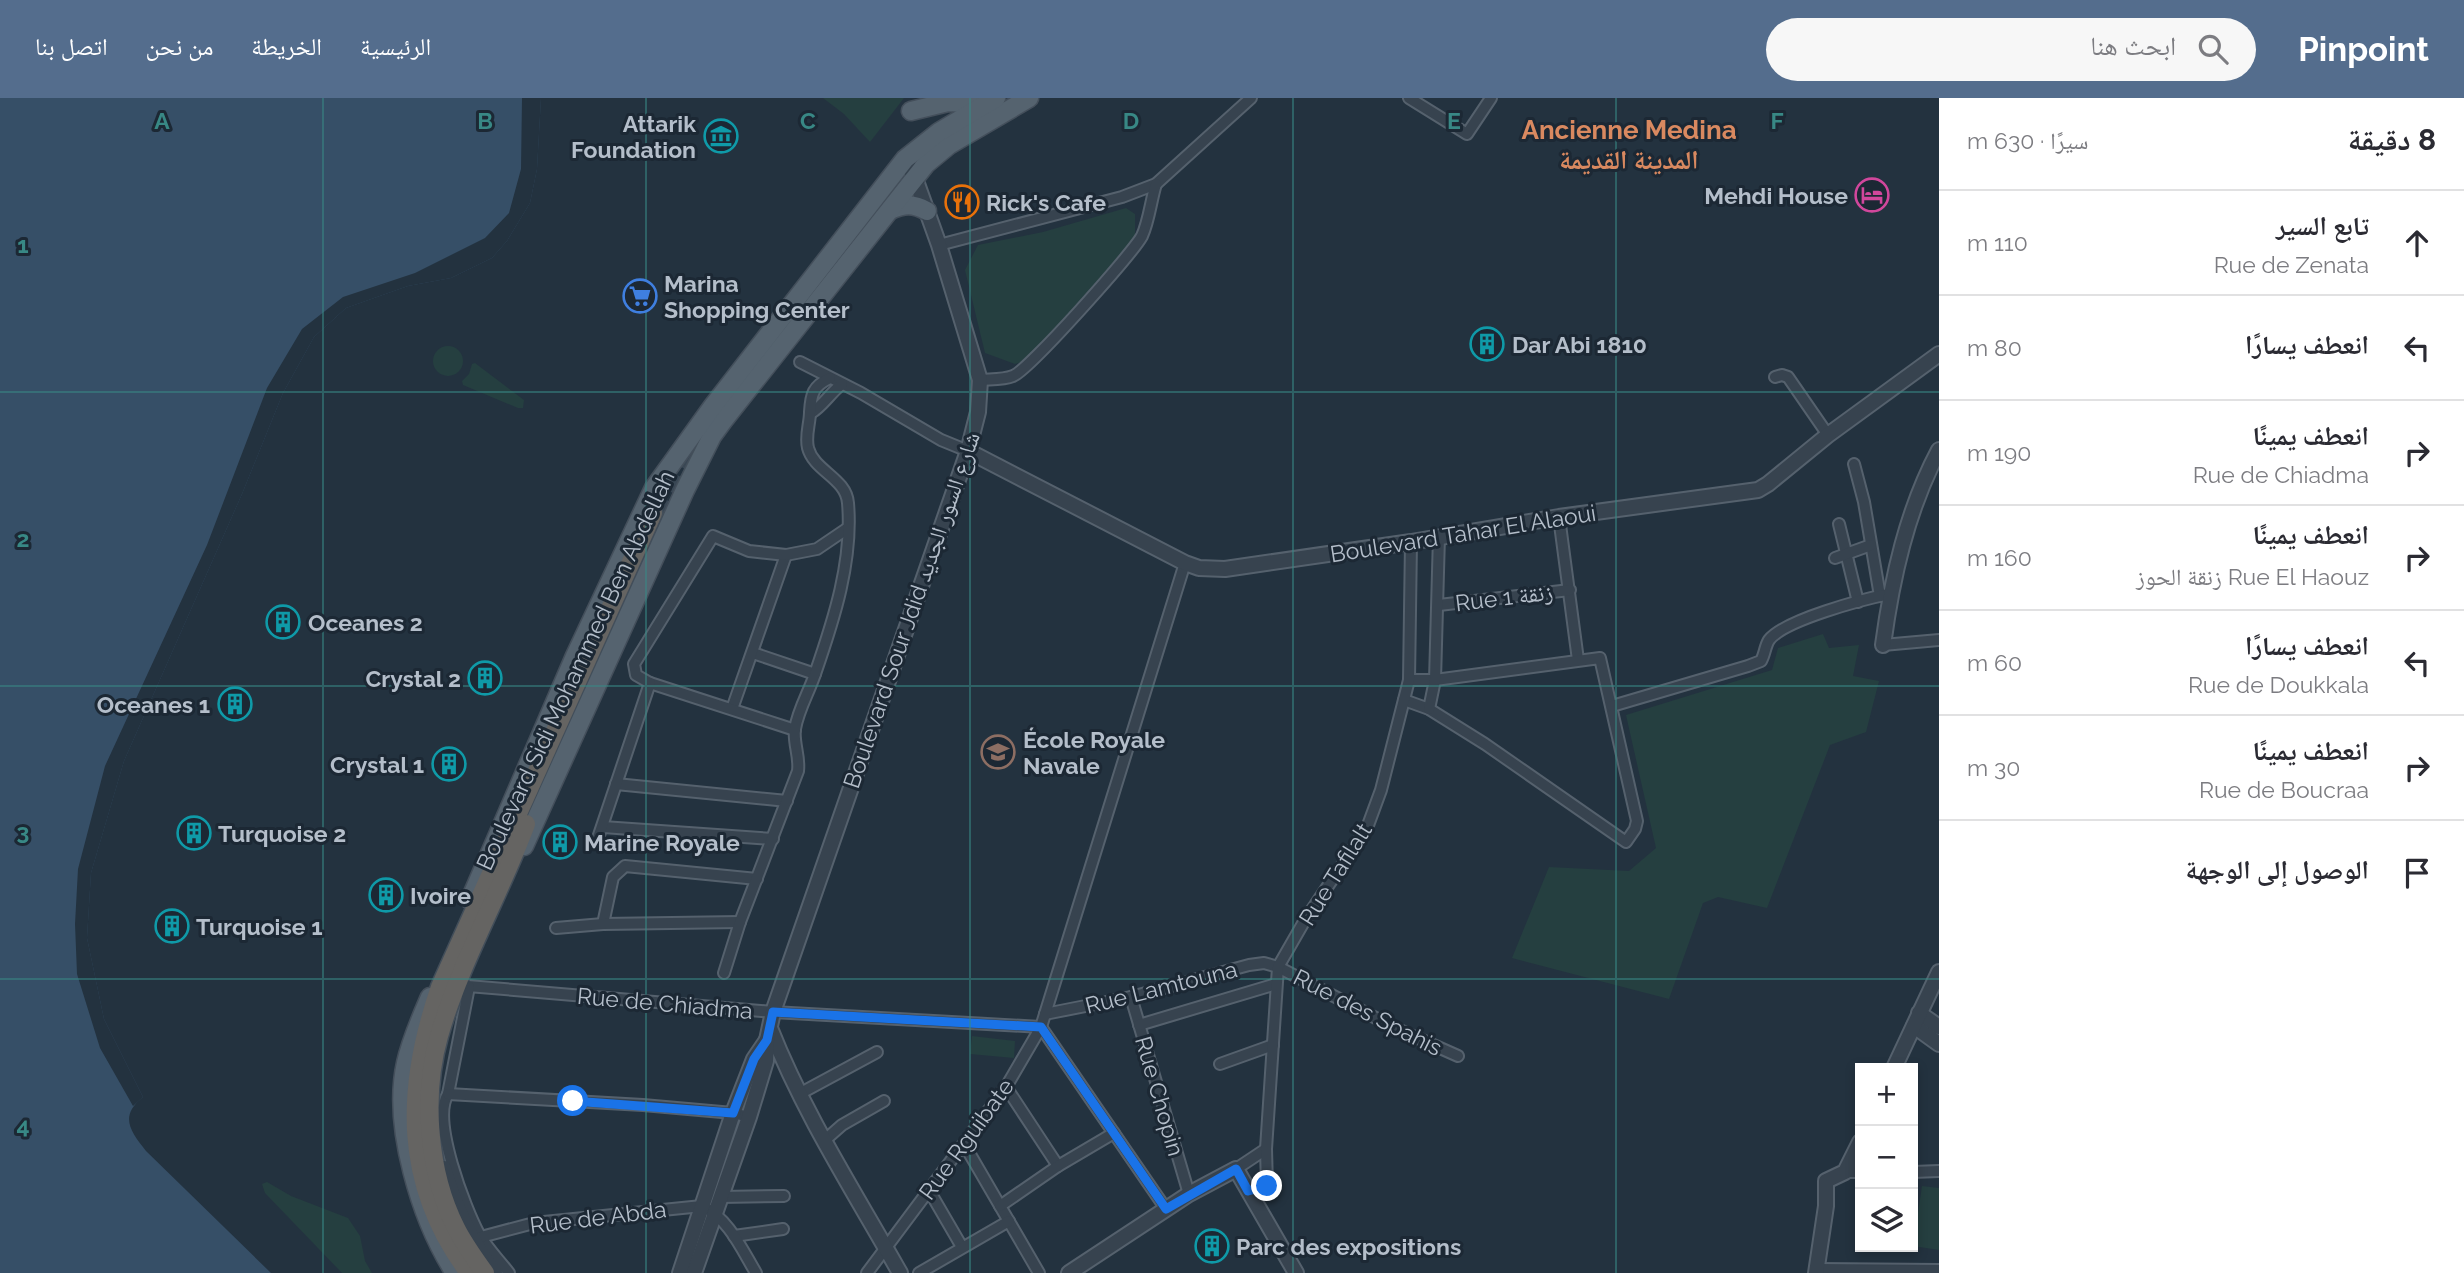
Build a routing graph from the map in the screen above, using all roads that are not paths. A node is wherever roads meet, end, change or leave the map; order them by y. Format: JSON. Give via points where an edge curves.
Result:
{"nodes":[{"id":1,"x":1029,"y":98,"type":"edge"},
{"id":2,"x":1251,"y":98,"type":"edge"},
{"id":3,"x":1409,"y":98,"type":"edge"},
{"id":4,"x":1491,"y":98,"type":"edge"},
{"id":5,"x":991,"y":101,"type":"edge"},
{"id":6,"x":911,"y":111,"type":"dead end"},
{"id":7,"x":905,"y":159,"type":"junction"},
{"id":8,"x":915,"y":178,"type":"junction"},
{"id":9,"x":1156,"y":184,"type":"junction"},
{"id":10,"x":890,"y":210,"type":"junction"},
{"id":11,"x":927,"y":211,"type":"junction"},
{"id":12,"x":939,"y":245,"type":"junction"},
{"id":13,"x":1939,"y":354,"type":"edge"},
{"id":14,"x":800,"y":362,"type":"dead end"},
{"id":15,"x":1775,"y":377,"type":"dead end"},
{"id":16,"x":830,"y":378,"type":"junction"},
{"id":17,"x":980,"y":380,"type":"junction"},
{"id":18,"x":842,"y":384,"type":"junction"},
{"id":19,"x":811,"y":413,"type":"junction"},
{"id":20,"x":1828,"y":435,"type":"junction"},
{"id":21,"x":1939,"y":450,"type":"edge"},
{"id":22,"x":968,"y":451,"type":"junction"},
{"id":23,"x":1854,"y":464,"type":"dead end"},
{"id":24,"x":656,"y":484,"type":"junction"},
{"id":25,"x":683,"y":495,"type":"junction"},
{"id":26,"x":658,"y":516,"type":"tunnel mouth"},
{"id":27,"x":1559,"y":517,"type":"junction"},
{"id":28,"x":1839,"y":524,"type":"dead end"},
{"id":29,"x":848,"y":528,"type":"junction"},
{"id":30,"x":1439,"y":536,"type":"junction"},
{"id":31,"x":1411,"y":542,"type":"junction"},
{"id":32,"x":1871,"y":545,"type":"junction"},
{"id":33,"x":1848,"y":554,"type":"junction"},
{"id":34,"x":786,"y":555,"type":"junction"},
{"id":35,"x":1835,"y":558,"type":"dead end"},
{"id":36,"x":1185,"y":563,"type":"junction"},
{"id":37,"x":1570,"y":590,"type":"junction"},
{"id":38,"x":1885,"y":595,"type":"junction"},
{"id":39,"x":1858,"y":602,"type":"junction"},
{"id":40,"x":1439,"y":605,"type":"junction"},
{"id":41,"x":1939,"y":640,"type":"edge"},
{"id":42,"x":1883,"y":645,"type":"joint"},
{"id":43,"x":753,"y":653,"type":"junction"},
{"id":44,"x":1578,"y":660,"type":"junction"},
{"id":45,"x":815,"y":674,"type":"junction"},
{"id":46,"x":1409,"y":680,"type":"junction"},
{"id":47,"x":1435,"y":680,"type":"junction"},
{"id":48,"x":650,"y":683,"type":"junction"},
{"id":49,"x":1404,"y":700,"type":"junction"},
{"id":50,"x":1612,"y":706,"type":"junction"},
{"id":51,"x":732,"y":709,"type":"junction"},
{"id":52,"x":1429,"y":709,"type":"junction"},
{"id":53,"x":794,"y":730,"type":"junction"},
{"id":54,"x":616,"y":784,"type":"junction"},
{"id":55,"x":787,"y":801,"type":"junction"},
{"id":56,"x":603,"y":827,"type":"junction"},
{"id":57,"x":773,"y":839,"type":"junction"},
{"id":58,"x":596,"y":844,"type":"dead end"},
{"id":59,"x":501,"y":871,"type":"junction"},
{"id":60,"x":757,"y":879,"type":"junction"},
{"id":61,"x":740,"y":922,"type":"junction"},
{"id":62,"x":603,"y":924,"type":"junction"},
{"id":63,"x":556,"y":928,"type":"dead end"},
{"id":64,"x":1278,"y":967,"type":"junction"},
{"id":65,"x":1939,"y":972,"type":"edge"},
{"id":66,"x":723,"y":973,"type":"dead end"},
{"id":67,"x":1276,"y":984,"type":"junction"},
{"id":68,"x":463,"y":986,"type":"junction"},
{"id":69,"x":1131,"y":997,"type":"junction"},
{"id":70,"x":1045,"y":1014,"type":"junction"},
{"id":71,"x":1916,"y":1019,"type":"junction"},
{"id":72,"x":1139,"y":1025,"type":"junction"},
{"id":73,"x":770,"y":1026,"type":"junction"},
{"id":74,"x":1041,"y":1027,"type":"junction"},
{"id":75,"x":1939,"y":1027,"type":"edge"},
{"id":76,"x":1939,"y":1044,"type":"edge"},
{"id":77,"x":1273,"y":1045,"type":"junction"},
{"id":78,"x":877,"y":1052,"type":"dead end"},
{"id":79,"x":1458,"y":1056,"type":"dead end"},
{"id":80,"x":1896,"y":1063,"type":"edge"},
{"id":81,"x":1220,"y":1064,"type":"dead end"},
{"id":82,"x":1006,"y":1087,"type":"junction"},
{"id":83,"x":801,"y":1093,"type":"junction"},
{"id":84,"x":440,"y":1094,"type":"junction"},
{"id":85,"x":884,"y":1101,"type":"dead end"},
{"id":86,"x":733,"y":1113,"type":"junction"},
{"id":87,"x":749,"y":1117,"type":"junction"},
{"id":88,"x":1114,"y":1133,"type":"junction"},
{"id":89,"x":825,"y":1140,"type":"junction"},
{"id":90,"x":964,"y":1144,"type":"junction"},
{"id":91,"x":1266,"y":1149,"type":"junction"},
{"id":92,"x":1855,"y":1151,"type":"edge"},
{"id":93,"x":411,"y":1160,"type":"junction"},
{"id":94,"x":1058,"y":1166,"type":"junction"},
{"id":95,"x":1236,"y":1169,"type":"junction"},
{"id":96,"x":1939,"y":1171,"type":"edge"},
{"id":97,"x":1844,"y":1172,"type":"junction"},
{"id":98,"x":1855,"y":1172,"type":"edge"},
{"id":99,"x":1918,"y":1172,"type":"edge"},
{"id":100,"x":423,"y":1175,"type":"junction"},
{"id":101,"x":1248,"y":1191,"type":"junction"},
{"id":102,"x":930,"y":1192,"type":"junction"},
{"id":103,"x":1189,"y":1194,"type":"junction"},
{"id":104,"x":784,"y":1196,"type":"dead end"},
{"id":105,"x":720,"y":1197,"type":"junction"},
{"id":106,"x":1000,"y":1206,"type":"junction"},
{"id":107,"x":709,"y":1209,"type":"junction"},
{"id":108,"x":1166,"y":1209,"type":"junction"},
{"id":109,"x":1009,"y":1221,"type":"junction"},
{"id":110,"x":783,"y":1229,"type":"dead end"},
{"id":111,"x":734,"y":1236,"type":"junction"},
{"id":112,"x":481,"y":1237,"type":"junction"},
{"id":113,"x":962,"y":1247,"type":"junction"},
{"id":114,"x":886,"y":1248,"type":"junction"},
{"id":115,"x":1816,"y":1271,"type":"edge"},
{"id":116,"x":1938,"y":1271,"type":"edge"},
{"id":117,"x":455,"y":1273,"type":"edge"},
{"id":118,"x":469,"y":1273,"type":"edge"},
{"id":119,"x":485,"y":1273,"type":"edge"},
{"id":120,"x":495,"y":1273,"type":"edge"},
{"id":121,"x":509,"y":1273,"type":"edge"},
{"id":122,"x":680,"y":1273,"type":"edge"},
{"id":123,"x":694,"y":1273,"type":"edge"},
{"id":124,"x":755,"y":1273,"type":"edge"},
{"id":125,"x":867,"y":1273,"type":"edge"},
{"id":126,"x":900,"y":1273,"type":"edge"},
{"id":127,"x":919,"y":1273,"type":"edge"},
{"id":128,"x":1039,"y":1273,"type":"edge"},
{"id":129,"x":1069,"y":1273,"type":"edge"},
{"id":130,"x":1296,"y":1273,"type":"edge"}],
"edges":[{"from":1,"to":8,"type":"main road","name":"Boulevard Sidi Mohammed Ben Abdellah","via":[[949,145]]},
{"from":2,"to":9,"type":"street"},
{"from":3,"to":4,"type":"street","via":[[1468,134]]},
{"from":5,"to":6,"type":"main road","via":[[948,102]]},
{"from":5,"to":7,"type":"main road","name":"Boulevard Sidi Mohammed Ben Abdellah"},
{"from":7,"to":8,"type":"street","name":"Boulevard Sour Jdid شارع السور الجديد"},
{"from":7,"to":24,"type":"main road","name":"Boulevard Sidi Mohammed Ben Abdellah"},
{"from":8,"to":10,"type":"main road","name":"Boulevard Sidi Mohammed Ben Abdellah"},
{"from":8,"to":11,"type":"street","name":"Boulevard Sour Jdid شارع السور الجديد"},
{"from":9,"to":12,"type":"street"},
{"from":9,"to":17,"type":"street","via":[[1142,236],[1056,336],[1013,376]]},
{"from":10,"to":11,"type":"main road","via":[[910,204]]},
{"from":10,"to":25,"type":"main road","name":"Boulevard Sidi Mohammed Ben Abdellah","via":[[723,421]]},
{"from":11,"to":12,"type":"street","name":"Boulevard Sour Jdid شارع السور الجديد"},
{"from":12,"to":17,"type":"street","name":"Boulevard Sour Jdid شارع السور الجديد"},
{"from":13,"to":20,"type":"street","name":"Boulevard Tahar El Alaoui"},
{"from":14,"to":16,"type":"street"},
{"from":15,"to":20,"type":"street","via":[[1788,377]]},
{"from":16,"to":18,"type":"street"},
{"from":16,"to":19,"type":"street","via":[[814,391]]},
{"from":17,"to":22,"type":"street","name":"Boulevard Sour Jdid شارع السور الجديد"},
{"from":18,"to":19,"type":"street"},
{"from":18,"to":22,"type":"street"},
{"from":19,"to":29,"type":"street","via":[[808,450],[845,492]]},
{"from":20,"to":27,"type":"street","name":"Boulevard Tahar El Alaoui","via":[[1758,489]]},
{"from":21,"to":38,"type":"street"},
{"from":22,"to":36,"type":"street","name":"Boulevard Tahar El Alaoui"},
{"from":22,"to":73,"type":"street","name":"Boulevard Sour Jdid شارع السور الجديد"},
{"from":23,"to":32,"type":"street"},
{"from":24,"to":25,"type":"main road","via":[[664,502],[676,502]]},
{"from":24,"to":93,"type":"main road","name":"Boulevard Sidi Mohammed Ben Abdellah","via":[[516,790],[416,1030],[403,1083]]},
{"from":25,"to":59,"type":"main road","name":"Boulevard Sidi Mohammed Ben Abdellah","via":[[529,838]]},
{"from":26,"to":59,"type":"highway"},
{"from":27,"to":30,"type":"street","name":"Boulevard Tahar El Alaoui"},
{"from":27,"to":37,"type":"street"},
{"from":28,"to":33,"type":"street"},
{"from":29,"to":34,"type":"street","via":[[817,549]]},
{"from":29,"to":45,"type":"street","via":[[843,579]]},
{"from":30,"to":31,"type":"street","name":"Boulevard Tahar El Alaoui"},
{"from":30,"to":40,"type":"street"},
{"from":31,"to":36,"type":"street","name":"Boulevard Tahar El Alaoui","via":[[1225,569]]},
{"from":31,"to":46,"type":"street","name":"Rue Tafilalt"},
{"from":32,"to":33,"type":"street"},
{"from":32,"to":38,"type":"street"},
{"from":33,"to":35,"type":"street"},
{"from":33,"to":39,"type":"street"},
{"from":34,"to":43,"type":"street"},
{"from":34,"to":48,"type":"street","via":[[749,551],[711,537],[634,664],[636,675]]},
{"from":36,"to":70,"type":"street","name":"Rue Rguibate"},
{"from":37,"to":40,"type":"street","name":"Rue 1 زنقة"},
{"from":37,"to":44,"type":"street"},
{"from":38,"to":39,"type":"street"},
{"from":38,"to":42,"type":"street"},
{"from":39,"to":50,"type":"street","via":[[1776,635],[1761,661]]},
{"from":40,"to":47,"type":"street"},
{"from":41,"to":42,"type":"street"},
{"from":43,"to":45,"type":"street"},
{"from":43,"to":51,"type":"street"},
{"from":44,"to":47,"type":"street"},
{"from":44,"to":50,"type":"street","via":[[1600,658]]},
{"from":45,"to":53,"type":"street"},
{"from":46,"to":47,"type":"street"},
{"from":46,"to":49,"type":"street","name":"Rue Tafilalt"},
{"from":47,"to":52,"type":"street"},
{"from":48,"to":51,"type":"street"},
{"from":48,"to":54,"type":"street"},
{"from":49,"to":52,"type":"street"},
{"from":49,"to":64,"type":"street","name":"Rue Tafilalt","via":[[1367,828]]},
{"from":50,"to":52,"type":"street","via":[[1637,821],[1626,842]]},
{"from":51,"to":53,"type":"street"},
{"from":53,"to":55,"type":"street","via":[[799,762]]},
{"from":54,"to":55,"type":"street"},
{"from":54,"to":56,"type":"street"},
{"from":55,"to":57,"type":"street"},
{"from":56,"to":57,"type":"street"},
{"from":56,"to":58,"type":"street"},
{"from":57,"to":60,"type":"street"},
{"from":59,"to":68,"type":"highway","name":"Boulevard Sidi Mohammed Ben Abdellah"},
{"from":59,"to":100,"type":"highway","name":"Boulevard Sidi Mohammed Ben Abdellah","via":[[440,987],[425,1033],[415,1096]]},
{"from":60,"to":61,"type":"street"},
{"from":60,"to":62,"type":"street","via":[[625,866],[613,877]]},
{"from":61,"to":62,"type":"street"},
{"from":61,"to":66,"type":"street"},
{"from":62,"to":63,"type":"street"},
{"from":64,"to":67,"type":"street","name":"Rue Tafilalt"},
{"from":64,"to":69,"type":"street","name":"Rue Lamtouna","via":[[1249,965]]},
{"from":64,"to":79,"type":"street","name":"Rue des Spahis"},
{"from":65,"to":71,"type":"street"},
{"from":67,"to":72,"type":"street"},
{"from":67,"to":77,"type":"street","name":"Rue Tafilalt"},
{"from":68,"to":73,"type":"street","name":"Rue de Chiadma"},
{"from":68,"to":84,"type":"highway","name":"Boulevard Sidi Mohammed Ben Abdellah","via":[[439,1038]]},
{"from":69,"to":70,"type":"street","name":"Rue Lamtouna"},
{"from":69,"to":72,"type":"street","name":"Rue Chopin"},
{"from":70,"to":74,"type":"street","name":"Rue Rguibate"},
{"from":71,"to":75,"type":"street"},
{"from":71,"to":76,"type":"street"},
{"from":71,"to":80,"type":"street"},
{"from":72,"to":103,"type":"street","name":"Rue Chopin"},
{"from":73,"to":74,"type":"street","name":"Rue de Chiadma"},
{"from":73,"to":83,"type":"street"},
{"from":73,"to":86,"type":"street","name":"Boulevard Sour Jdid شارع السور الجديد"},
{"from":73,"to":87,"type":"street","name":"Boulevard Sour Jdid شارع السور الجديد","via":[[766,1061]]},
{"from":74,"to":82,"type":"street","name":"Rue Rguibate"},
{"from":74,"to":88,"type":"street"},
{"from":77,"to":81,"type":"street"},
{"from":77,"to":91,"type":"street","name":"Rue Tafilalt"},
{"from":78,"to":83,"type":"street"},
{"from":82,"to":90,"type":"street","name":"Rue Rguibate"},
{"from":82,"to":94,"type":"street"},
{"from":83,"to":89,"type":"street"},
{"from":84,"to":86,"type":"street"},
{"from":84,"to":112,"type":"street","via":[[445,1099],[458,1186]]},
{"from":84,"to":119,"type":"highway","name":"Boulevard Sidi Mohammed Ben Abdellah","via":[[430,1134],[441,1193],[457,1230]]},
{"from":84,"to":120,"type":"street","via":[[438,1144],[448,1182],[472,1237]]},
{"from":85,"to":89,"type":"street"},
{"from":86,"to":87,"type":"street"},
{"from":86,"to":107,"type":"street","name":"Boulevard Sour Jdid شارع السور الجديد"},
{"from":87,"to":105,"type":"street","name":"Boulevard Sour Jdid شارع السور الجديد"},
{"from":88,"to":94,"type":"street"},
{"from":88,"to":108,"type":"street"},
{"from":89,"to":114,"type":"street"},
{"from":90,"to":102,"type":"street","name":"Rue Rguibate"},
{"from":90,"to":106,"type":"street"},
{"from":91,"to":95,"type":"street"},
{"from":91,"to":101,"type":"street","name":"Rue Tafilalt","via":[[1267,1186]]},
{"from":92,"to":97,"type":"street"},
{"from":93,"to":100,"type":"highway"},
{"from":93,"to":117,"type":"main road","name":"Boulevard Sidi Mohammed Ben Abdellah","via":[[423,1210]]},
{"from":94,"to":106,"type":"street"},
{"from":95,"to":101,"type":"street"},
{"from":95,"to":103,"type":"street"},
{"from":96,"to":99,"type":"street"},
{"from":97,"to":98,"type":"street"},
{"from":97,"to":115,"type":"street","via":[[1826,1181]]},
{"from":100,"to":118,"type":"highway","name":"Boulevard Sidi Mohammed Ben Abdellah","via":[[444,1233]]},
{"from":101,"to":130,"type":"street"},
{"from":102,"to":113,"type":"street"},
{"from":102,"to":114,"type":"street","name":"Rue Rguibate"},
{"from":103,"to":108,"type":"street"},
{"from":104,"to":105,"type":"street"},
{"from":105,"to":107,"type":"street","name":"Boulevard Sour Jdid شارع السور الجديد"},
{"from":106,"to":109,"type":"street"},
{"from":107,"to":111,"type":"street"},
{"from":107,"to":112,"type":"street","name":"Rue de Abda","via":[[534,1223]]},
{"from":107,"to":122,"type":"street","name":"Boulevard Sour Jdid شارع السور الجديد"},
{"from":107,"to":123,"type":"street","name":"Boulevard Sour Jdid شارع السور الجديد"},
{"from":108,"to":129,"type":"street"},
{"from":109,"to":113,"type":"street"},
{"from":109,"to":128,"type":"street"},
{"from":110,"to":111,"type":"street"},
{"from":111,"to":124,"type":"street"},
{"from":112,"to":121,"type":"street"},
{"from":113,"to":127,"type":"street"},
{"from":114,"to":125,"type":"street","name":"Rue Rguibate"},
{"from":114,"to":126,"type":"street"},
{"from":115,"to":116,"type":"street"}]}
